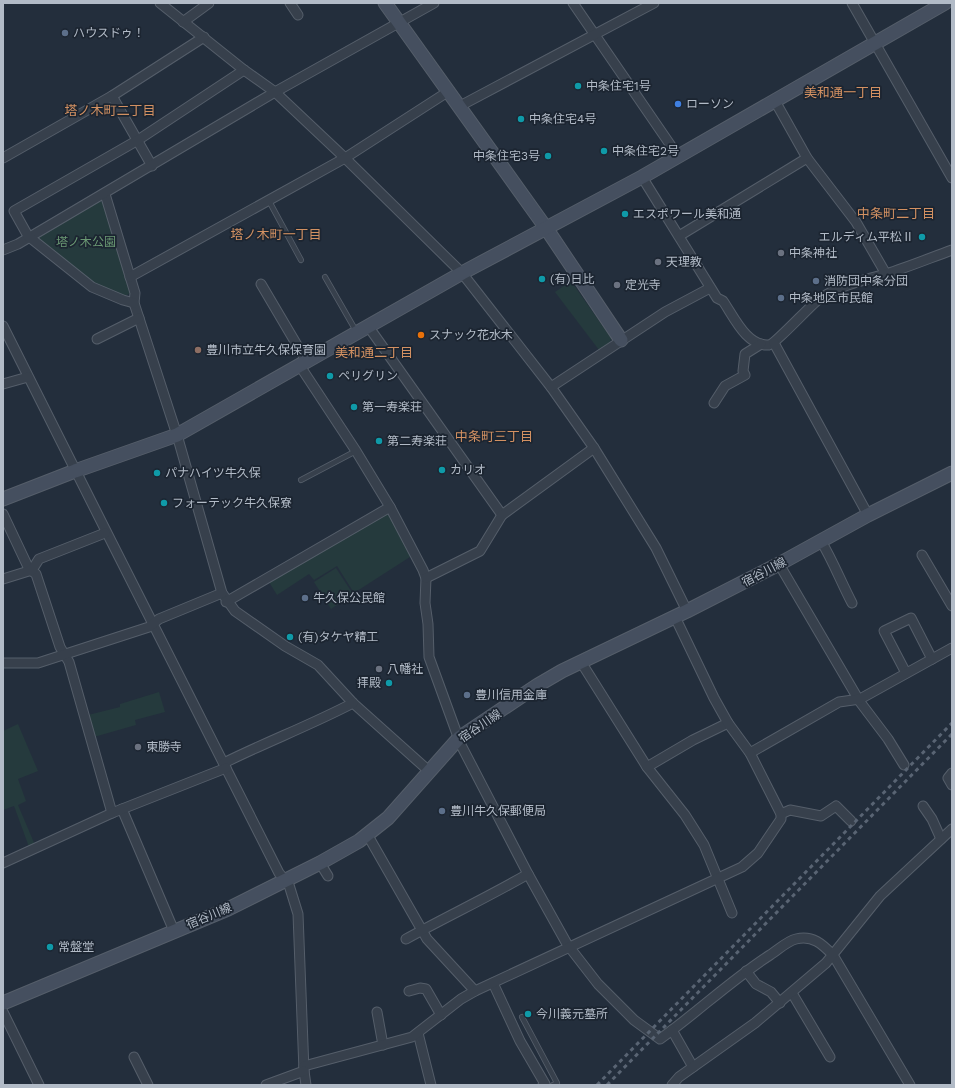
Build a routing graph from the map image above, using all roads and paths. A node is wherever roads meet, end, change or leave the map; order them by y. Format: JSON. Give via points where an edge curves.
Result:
{"nodes":[{"id":1,"x":160,"y":3,"type":"edge"},
{"id":2,"x":210,"y":3,"type":"edge"},
{"id":3,"x":290,"y":3,"type":"edge"},
{"id":4,"x":385,"y":3,"type":"edge"},
{"id":5,"x":434,"y":3,"type":"edge"},
{"id":6,"x":573,"y":3,"type":"edge"},
{"id":7,"x":654,"y":3,"type":"edge"},
{"id":8,"x":852,"y":3,"type":"edge"},
{"id":9,"x":945,"y":3,"type":"edge"},
{"id":10,"x":298,"y":15,"type":"dead end"},
{"id":11,"x":183,"y":22,"type":"junction"},
{"id":12,"x":399,"y":23,"type":"junction"},
{"id":13,"x":595,"y":35,"type":"junction"},
{"id":14,"x":204,"y":37,"type":"junction"},
{"id":15,"x":876,"y":44,"type":"junction"},
{"id":16,"x":244,"y":70,"type":"junction"},
{"id":17,"x":449,"y":91,"type":"junction"},
{"id":18,"x":275,"y":92,"type":"junction"},
{"id":19,"x":112,"y":96,"type":"junction"},
{"id":20,"x":775,"y":101,"type":"junction"},
{"id":21,"x":460,"y":106,"type":"junction"},
{"id":22,"x":138,"y":140,"type":"junction"},
{"id":23,"x":678,"y":156,"type":"junction"},
{"id":24,"x":3,"y":158,"type":"edge"},
{"id":25,"x":345,"y":158,"type":"junction"},
{"id":26,"x":807,"y":158,"type":"junction"},
{"id":27,"x":152,"y":166,"type":"junction"},
{"id":28,"x":642,"y":177,"type":"junction"},
{"id":29,"x":952,"y":178,"type":"edge"},
{"id":30,"x":105,"y":194,"type":"junction"},
{"id":31,"x":269,"y":201,"type":"junction"},
{"id":32,"x":546,"y":228,"type":"junction"},
{"id":33,"x":28,"y":236,"type":"junction"},
{"id":34,"x":679,"y":236,"type":"junction"},
{"id":35,"x":3,"y":250,"type":"edge"},
{"id":36,"x":952,"y":250,"type":"edge"},
{"id":37,"x":301,"y":260,"type":"dead end"},
{"id":38,"x":462,"y":273,"type":"junction"},
{"id":39,"x":886,"y":274,"type":"junction"},
{"id":40,"x":130,"y":277,"type":"junction"},
{"id":41,"x":324,"y":277,"type":"dead end"},
{"id":42,"x":261,"y":284,"type":"dead end"},
{"id":43,"x":710,"y":288,"type":"junction"},
{"id":44,"x":134,"y":303,"type":"junction"},
{"id":45,"x":139,"y":318,"type":"junction"},
{"id":46,"x":3,"y":326,"type":"edge"},
{"id":47,"x":363,"y":329,"type":"junction"},
{"id":48,"x":97,"y":339,"type":"dead end"},
{"id":49,"x":621,"y":340,"type":"junction"},
{"id":50,"x":774,"y":343,"type":"junction"},
{"id":51,"x":761,"y":344,"type":"junction"},
{"id":52,"x":303,"y":364,"type":"junction"},
{"id":53,"x":28,"y":377,"type":"junction"},
{"id":54,"x":3,"y":384,"type":"edge"},
{"id":55,"x":551,"y":387,"type":"junction"},
{"id":56,"x":714,"y":403,"type":"dead end"},
{"id":57,"x":177,"y":435,"type":"junction"},
{"id":58,"x":594,"y":448,"type":"junction"},
{"id":59,"x":356,"y":450,"type":"junction"},
{"id":60,"x":75,"y":471,"type":"junction"},
{"id":61,"x":952,"y":473,"type":"edge"},
{"id":62,"x":301,"y":480,"type":"dead end"},
{"id":63,"x":3,"y":499,"type":"edge"},
{"id":64,"x":390,"y":507,"type":"junction"},
{"id":65,"x":3,"y":514,"type":"edge"},
{"id":66,"x":502,"y":515,"type":"junction"},
{"id":67,"x":868,"y":515,"type":"junction"},
{"id":68,"x":105,"y":532,"type":"junction"},
{"id":69,"x":821,"y":541,"type":"junction"},
{"id":70,"x":922,"y":555,"type":"dead end"},
{"id":71,"x":779,"y":564,"type":"junction"},
{"id":72,"x":32,"y":570,"type":"junction"},
{"id":73,"x":3,"y":578,"type":"edge"},
{"id":74,"x":426,"y":578,"type":"junction"},
{"id":75,"x":222,"y":593,"type":"junction"},
{"id":76,"x":226,"y":602,"type":"junction"},
{"id":77,"x":852,"y":603,"type":"dead end"},
{"id":78,"x":952,"y":606,"type":"edge"},
{"id":79,"x":681,"y":614,"type":"junction"},
{"id":80,"x":154,"y":622,"type":"junction"},
{"id":81,"x":952,"y":648,"type":"edge"},
{"id":82,"x":65,"y":655,"type":"junction"},
{"id":83,"x":932,"y":659,"type":"junction"},
{"id":84,"x":581,"y":662,"type":"junction"},
{"id":85,"x":3,"y":663,"type":"edge"},
{"id":86,"x":906,"y":673,"type":"junction"},
{"id":87,"x":860,"y":699,"type":"junction"},
{"id":88,"x":353,"y":703,"type":"junction"},
{"id":89,"x":728,"y":723,"type":"junction"},
{"id":90,"x":459,"y":738,"type":"junction"},
{"id":91,"x":750,"y":753,"type":"junction"},
{"id":92,"x":904,"y":765,"type":"dead end"},
{"id":93,"x":225,"y":766,"type":"junction"},
{"id":94,"x":647,"y":766,"type":"junction"},
{"id":95,"x":430,"y":772,"type":"junction"},
{"id":96,"x":952,"y":774,"type":"edge"},
{"id":97,"x":952,"y":785,"type":"edge"},
{"id":98,"x":923,"y":806,"type":"dead end"},
{"id":99,"x":122,"y":809,"type":"junction"},
{"id":100,"x":112,"y":813,"type":"junction"},
{"id":101,"x":781,"y":814,"type":"junction"},
{"id":102,"x":851,"y":822,"type":"dead end"},
{"id":103,"x":952,"y":829,"type":"edge"},
{"id":104,"x":367,"y":834,"type":"junction"},
{"id":105,"x":941,"y":839,"type":"junction"},
{"id":106,"x":3,"y":863,"type":"edge"},
{"id":107,"x":320,"y":863,"type":"junction"},
{"id":108,"x":528,"y":874,"type":"junction"},
{"id":109,"x":328,"y":876,"type":"dead end"},
{"id":110,"x":718,"y":877,"type":"junction"},
{"id":111,"x":285,"y":880,"type":"junction"},
{"id":112,"x":732,"y":913,"type":"dead end"},
{"id":113,"x":422,"y":930,"type":"junction"},
{"id":114,"x":174,"y":931,"type":"junction"},
{"id":115,"x":406,"y":939,"type":"dead end"},
{"id":116,"x":569,"y":946,"type":"junction"},
{"id":117,"x":833,"y":956,"type":"junction"},
{"id":118,"x":746,"y":971,"type":"junction"},
{"id":119,"x":493,"y":983,"type":"junction"},
{"id":120,"x":409,"y":991,"type":"dead end"},
{"id":121,"x":475,"y":991,"type":"junction"},
{"id":122,"x":792,"y":993,"type":"junction"},
{"id":123,"x":3,"y":1003,"type":"edge"},
{"id":124,"x":780,"y":1003,"type":"junction"},
{"id":125,"x":3,"y":1012,"type":"edge"},
{"id":126,"x":377,"y":1012,"type":"dead end"},
{"id":127,"x":441,"y":1015,"type":"junction"},
{"id":128,"x":522,"y":1017,"type":"dead end"},
{"id":129,"x":672,"y":1030,"type":"junction"},
{"id":130,"x":418,"y":1033,"type":"junction"},
{"id":131,"x":383,"y":1045,"type":"junction"},
{"id":132,"x":134,"y":1057,"type":"dead end"},
{"id":133,"x":830,"y":1057,"type":"dead end"},
{"id":134,"x":693,"y":1067,"type":"junction"},
{"id":135,"x":304,"y":1068,"type":"junction"},
{"id":136,"x":682,"y":1081,"type":"edge"},
{"id":137,"x":39,"y":1085,"type":"edge"},
{"id":138,"x":148,"y":1085,"type":"edge"},
{"id":139,"x":266,"y":1085,"type":"edge"},
{"id":140,"x":306,"y":1085,"type":"edge"},
{"id":141,"x":431,"y":1085,"type":"edge"},
{"id":142,"x":543,"y":1085,"type":"edge"},
{"id":143,"x":553,"y":1085,"type":"edge"},
{"id":144,"x":672,"y":1085,"type":"edge"},
{"id":145,"x":910,"y":1085,"type":"edge"}],
"edges":[{"from":1,"to":11,"type":"street"},
{"from":2,"to":11,"type":"street"},
{"from":3,"to":10,"type":"street"},
{"from":4,"to":12,"type":"street"},
{"from":5,"to":12,"type":"street"},
{"from":6,"to":13,"type":"street"},
{"from":7,"to":13,"type":"street"},
{"from":8,"to":15,"type":"street"},
{"from":9,"to":15,"type":"street"},
{"from":11,"to":14,"type":"street"},
{"from":12,"to":17,"type":"street"},
{"from":12,"to":18,"type":"street"},
{"from":13,"to":21,"type":"street"},
{"from":13,"to":23,"type":"street"},
{"from":14,"to":16,"type":"street"},
{"from":14,"to":19,"type":"street"},
{"from":15,"to":20,"type":"street"},
{"from":15,"to":29,"type":"street"},
{"from":16,"to":18,"type":"street"},
{"from":16,"to":22,"type":"street"},
{"from":17,"to":21,"type":"street"},
{"from":17,"to":25,"type":"street"},
{"from":18,"to":25,"type":"street"},
{"from":18,"to":27,"type":"street"},
{"from":19,"to":22,"type":"street"},
{"from":19,"to":24,"type":"street"},
{"from":20,"to":23,"type":"street"},
{"from":20,"to":26,"type":"street"},
{"from":21,"to":32,"type":"street"},
{"from":22,"to":27,"type":"street"},
{"from":22,"to":33,"type":"street","via":[[14,211]]},
{"from":23,"to":28,"type":"street"},
{"from":25,"to":31,"type":"street"},
{"from":25,"to":38,"type":"street"},
{"from":26,"to":34,"type":"street"},
{"from":26,"to":39,"type":"street","via":[[856,222]]},
{"from":27,"to":30,"type":"street"},
{"from":28,"to":32,"type":"street"},
{"from":28,"to":34,"type":"street"},
{"from":30,"to":33,"type":"street"},
{"from":30,"to":40,"type":"street"},
{"from":31,"to":37,"type":"lane"},
{"from":31,"to":40,"type":"street"},
{"from":32,"to":38,"type":"street"},
{"from":32,"to":49,"type":"street"},
{"from":33,"to":35,"type":"street","via":[[18,244]]},
{"from":33,"to":44,"type":"street","via":[[92,287]]},
{"from":34,"to":43,"type":"street"},
{"from":36,"to":39,"type":"street"},
{"from":38,"to":47,"type":"street"},
{"from":38,"to":55,"type":"street"},
{"from":39,"to":50,"type":"street","via":[[865,279],[819,300]]},
{"from":40,"to":44,"type":"street"},
{"from":41,"to":47,"type":"lane"},
{"from":42,"to":52,"type":"street"},
{"from":43,"to":49,"type":"street"},
{"from":43,"to":51,"type":"street","via":[[723,301],[747,336],[755,343]]},
{"from":44,"to":45,"type":"street"},
{"from":45,"to":48,"type":"street"},
{"from":45,"to":57,"type":"street"},
{"from":46,"to":53,"type":"street"},
{"from":47,"to":52,"type":"street"},
{"from":47,"to":66,"type":"street"},
{"from":49,"to":55,"type":"street"},
{"from":50,"to":51,"type":"street"},
{"from":50,"to":67,"type":"street"},
{"from":51,"to":56,"type":"street","via":[[745,354],[745,375],[724,386]]},
{"from":52,"to":57,"type":"street"},
{"from":52,"to":59,"type":"street"},
{"from":53,"to":54,"type":"street"},
{"from":53,"to":60,"type":"street"},
{"from":55,"to":58,"type":"street"},
{"from":57,"to":60,"type":"street"},
{"from":57,"to":75,"type":"street"},
{"from":58,"to":66,"type":"street"},
{"from":58,"to":79,"type":"street","via":[[656,548]]},
{"from":59,"to":62,"type":"lane"},
{"from":59,"to":64,"type":"street"},
{"from":60,"to":63,"type":"street"},
{"from":60,"to":68,"type":"street"},
{"from":61,"to":67,"type":"street","name":"宿谷川線"},
{"from":64,"to":74,"type":"street"},
{"from":64,"to":76,"type":"street"},
{"from":65,"to":72,"type":"street"},
{"from":66,"to":74,"type":"street","via":[[480,551]]},
{"from":67,"to":69,"type":"street","name":"宿谷川線"},
{"from":68,"to":72,"type":"street","via":[[39,559]]},
{"from":68,"to":80,"type":"street"},
{"from":69,"to":71,"type":"street","name":"宿谷川線"},
{"from":69,"to":77,"type":"street","via":[[834,562]]},
{"from":70,"to":78,"type":"street"},
{"from":71,"to":79,"type":"street","name":"宿谷川線"},
{"from":71,"to":87,"type":"street"},
{"from":72,"to":73,"type":"street"},
{"from":72,"to":82,"type":"street","via":[[36,574],[60,647]]},
{"from":74,"to":90,"type":"street","via":[[429,657]]},
{"from":75,"to":76,"type":"street"},
{"from":75,"to":80,"type":"street"},
{"from":76,"to":88,"type":"street","via":[[250,623],[318,664]]},
{"from":79,"to":84,"type":"street","name":"宿谷川線"},
{"from":79,"to":89,"type":"street","via":[[714,698]]},
{"from":80,"to":82,"type":"street","via":[[149,627]]},
{"from":80,"to":93,"type":"street"},
{"from":81,"to":83,"type":"street"},
{"from":82,"to":85,"type":"street","via":[[38,663]]},
{"from":82,"to":100,"type":"street","via":[[70,662]]},
{"from":83,"to":86,"type":"street"},
{"from":83,"to":86,"type":"street","via":[[911,618],[884,631]]},
{"from":84,"to":90,"type":"street","name":"宿谷川線","via":[[538,685]]},
{"from":84,"to":94,"type":"street"},
{"from":86,"to":87,"type":"street"},
{"from":87,"to":91,"type":"street","via":[[840,702]]},
{"from":87,"to":92,"type":"street"},
{"from":88,"to":93,"type":"street","via":[[272,740]]},
{"from":88,"to":95,"type":"street"},
{"from":89,"to":91,"type":"street"},
{"from":89,"to":94,"type":"street"},
{"from":90,"to":95,"type":"street","name":"宿谷川線"},
{"from":90,"to":108,"type":"street"},
{"from":91,"to":101,"type":"street"},
{"from":93,"to":99,"type":"street"},
{"from":93,"to":111,"type":"street","via":[[279,873]]},
{"from":94,"to":110,"type":"street","via":[[704,845]]},
{"from":95,"to":104,"type":"street","name":"宿谷川線","via":[[388,818]]},
{"from":96,"to":97,"type":"street","via":[[948,778]]},
{"from":98,"to":105,"type":"street"},
{"from":99,"to":100,"type":"street"},
{"from":99,"to":114,"type":"street"},
{"from":100,"to":106,"type":"street"},
{"from":101,"to":102,"type":"street","via":[[790,810],[821,816],[836,806]]},
{"from":101,"to":110,"type":"street","via":[[781,819],[758,852],[742,867]]},
{"from":103,"to":105,"type":"street"},
{"from":104,"to":107,"type":"street","name":"宿谷川線"},
{"from":104,"to":113,"type":"street"},
{"from":105,"to":117,"type":"street","via":[[880,896]]},
{"from":107,"to":109,"type":"street"},
{"from":107,"to":111,"type":"street","name":"宿谷川線"},
{"from":108,"to":113,"type":"street"},
{"from":108,"to":116,"type":"street"},
{"from":110,"to":112,"type":"street"},
{"from":110,"to":116,"type":"street"},
{"from":111,"to":114,"type":"street","name":"宿谷川線","via":[[228,909]]},
{"from":111,"to":135,"type":"street","via":[[298,914]]},
{"from":113,"to":115,"type":"street"},
{"from":113,"to":121,"type":"street","via":[[427,939]]},
{"from":114,"to":123,"type":"street","name":"宿谷川線"},
{"from":116,"to":119,"type":"street"},
{"from":116,"to":129,"type":"street","via":[[598,984],[634,1020],[658,1039]]},
{"from":117,"to":118,"type":"street","via":[[819,941],[796,939]]},
{"from":117,"to":122,"type":"street"},
{"from":117,"to":145,"type":"street"},
{"from":118,"to":124,"type":"street","via":[[756,984],[771,992]]},
{"from":118,"to":129,"type":"street"},
{"from":119,"to":121,"type":"street"},
{"from":119,"to":142,"type":"street","via":[[520,1041],[545,1084]]},
{"from":120,"to":127,"type":"street","via":[[426,989]]},
{"from":121,"to":127,"type":"street"},
{"from":122,"to":124,"type":"street"},
{"from":122,"to":133,"type":"street"},
{"from":124,"to":134,"type":"street"},
{"from":125,"to":137,"type":"street"},
{"from":126,"to":131,"type":"street"},
{"from":127,"to":130,"type":"street"},
{"from":128,"to":143,"type":"lane","via":[[557,1083]]},
{"from":129,"to":134,"type":"street"},
{"from":130,"to":131,"type":"street"},
{"from":130,"to":141,"type":"street"},
{"from":131,"to":135,"type":"street"},
{"from":132,"to":138,"type":"street"},
{"from":134,"to":136,"type":"street"},
{"from":135,"to":139,"type":"street"},
{"from":135,"to":140,"type":"street"},
{"from":136,"to":144,"type":"street"}]}
